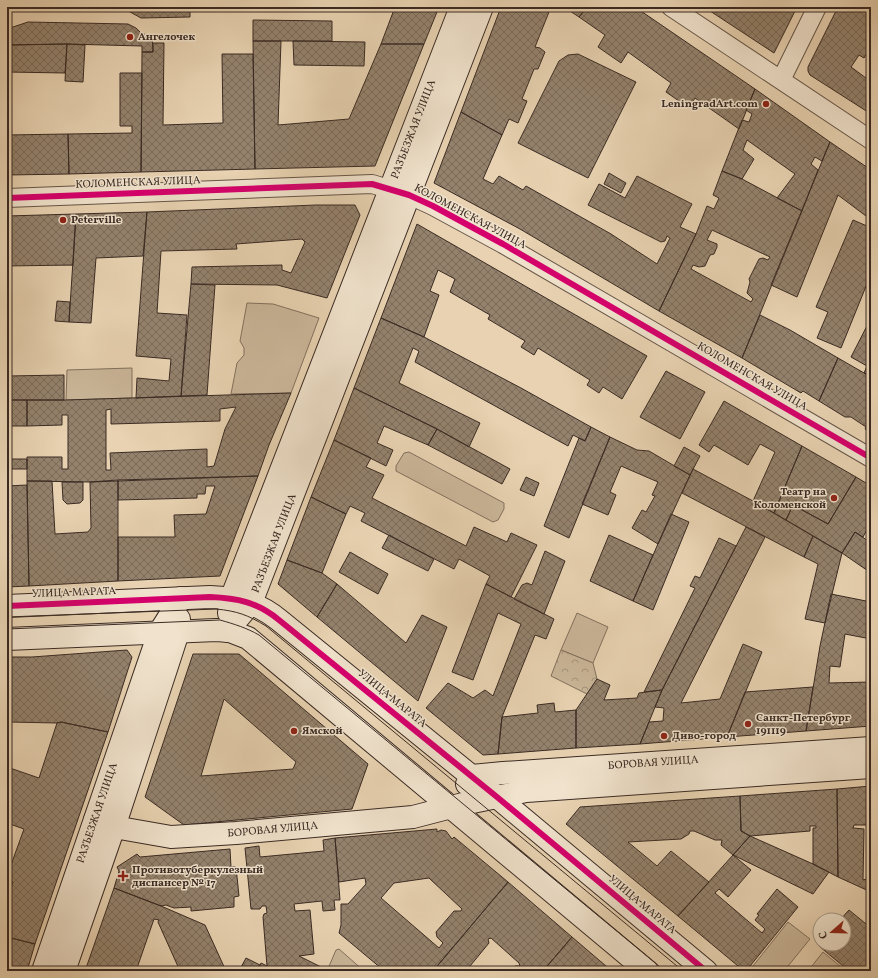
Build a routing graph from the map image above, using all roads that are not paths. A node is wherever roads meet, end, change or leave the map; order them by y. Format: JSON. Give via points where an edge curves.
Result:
{"nodes":[{"id":1,"x":460,"y":7,"type":"edge"},
{"id":2,"x":482,"y":7,"type":"edge"},
{"id":3,"x":671,"y":7,"type":"edge"},
{"id":4,"x":817,"y":7,"type":"edge"},
{"id":5,"x":781,"y":80,"type":"junction"},
{"id":6,"x":871,"y":140,"type":"edge"},
{"id":7,"x":399,"y":192,"type":"junction"},
{"id":8,"x":7,"y":198,"type":"edge"},
{"id":9,"x":871,"y":458,"type":"edge"},
{"id":10,"x":181,"y":598,"type":"junction"},
{"id":11,"x":241,"y":601,"type":"junction"},
{"id":12,"x":7,"y":606,"type":"edge"},
{"id":13,"x":227,"y":631,"type":"junction"},
{"id":14,"x":168,"y":632,"type":"junction"},
{"id":15,"x":7,"y":639,"type":"edge"},
{"id":16,"x":871,"y":748,"type":"edge"},
{"id":17,"x":871,"y":767,"type":"edge"},
{"id":18,"x":472,"y":776,"type":"junction"},
{"id":19,"x":497,"y":797,"type":"junction"},
{"id":20,"x":451,"y":807,"type":"junction"},
{"id":21,"x":104,"y":824,"type":"junction"},
{"id":22,"x":43,"y":971,"type":"edge"},
{"id":23,"x":64,"y":971,"type":"edge"},
{"id":24,"x":647,"y":971,"type":"edge"},
{"id":25,"x":706,"y":971,"type":"edge"}],
"edges":[{"from":1,"to":7,"type":"street","name":"РАЗЪЕЗЖАЯ УЛИЦА"},
{"from":2,"to":7,"type":"street","name":"РАЗЪЕЗЖАЯ УЛИЦА"},
{"from":3,"to":5,"type":"street"},
{"from":4,"to":5,"type":"street"},
{"from":5,"to":6,"type":"street"},
{"from":7,"to":8,"type":"street","name":"КОЛОМЕНСКАЯ УЛИЦА","via":[[372,184]]},
{"from":7,"to":9,"type":"street","name":"КОЛОМЕНСКАЯ УЛИЦА","via":[[432,206],[503,244]]},
{"from":7,"to":11,"type":"street","name":"РАЗЪЕЗЖАЯ УЛИЦА"},
{"from":10,"to":11,"type":"street","name":"УЛИЦА МАРАТА","via":[[215,597]]},
{"from":10,"to":12,"type":"street","name":"УЛИЦА МАРАТА"},
{"from":10,"to":14,"type":"street","name":"РАЗЪЕЗЖАЯ УЛИЦА"},
{"from":11,"to":13,"type":"street","name":"РАЗЪЕЗЖАЯ УЛИЦА"},
{"from":11,"to":18,"type":"street","name":"УЛИЦА МАРАТА","via":[[259,606],[272,615]]},
{"from":13,"to":14,"type":"street"},
{"from":13,"to":20,"type":"street","via":[[254,642]]},
{"from":14,"to":15,"type":"street"},
{"from":14,"to":21,"type":"street","name":"РАЗЪЕЗЖАЯ УЛИЦА"},
{"from":16,"to":18,"type":"street","name":"БОРОВАЯ УЛИЦА"},
{"from":17,"to":19,"type":"street","name":"БОРОВАЯ УЛИЦА","via":[[526,791]]},
{"from":18,"to":19,"type":"street","name":"УЛИЦА МАРАТА"},
{"from":18,"to":20,"type":"street"},
{"from":19,"to":20,"type":"street","name":"БОРОВАЯ УЛИЦА"},
{"from":19,"to":25,"type":"street","name":"УЛИЦА МАРАТА"},
{"from":20,"to":21,"type":"street","name":"БОРОВАЯ УЛИЦА","via":[[413,817],[171,837]]},
{"from":20,"to":24,"type":"street"},
{"from":21,"to":22,"type":"street","name":"РАЗЪЕЗЖАЯ УЛИЦА"},
{"from":21,"to":23,"type":"street","name":"РАЗЪЕЗЖАЯ УЛИЦА"}]}
